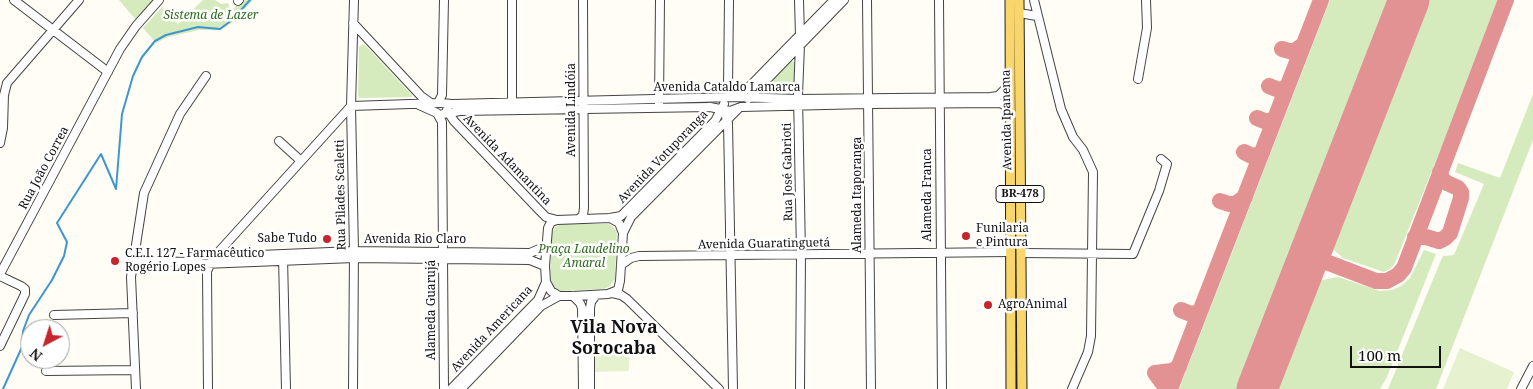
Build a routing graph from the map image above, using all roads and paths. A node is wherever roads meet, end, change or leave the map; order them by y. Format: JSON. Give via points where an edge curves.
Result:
{"nodes":[{"id":1,"x":14,"y":0,"type":"edge"},
{"id":2,"x":79,"y":0,"type":"edge"},
{"id":3,"x":159,"y":0,"type":"edge"},
{"id":4,"x":354,"y":0,"type":"edge"},
{"id":5,"x":444,"y":0,"type":"edge"},
{"id":6,"x":512,"y":0,"type":"edge"},
{"id":7,"x":583,"y":0,"type":"edge"},
{"id":8,"x":660,"y":0,"type":"edge"},
{"id":9,"x":729,"y":0,"type":"edge"},
{"id":10,"x":799,"y":0,"type":"edge"},
{"id":11,"x":834,"y":0,"type":"edge"},
{"id":12,"x":844,"y":0,"type":"edge"},
{"id":13,"x":867,"y":0,"type":"edge"},
{"id":14,"x":939,"y":0,"type":"edge"},
{"id":15,"x":1010,"y":0,"type":"edge"},
{"id":16,"x":1018,"y":0,"type":"edge"},
{"id":17,"x":1034,"y":0,"type":"edge"},
{"id":18,"x":1146,"y":0,"type":"edge"},
{"id":19,"x":1019,"y":13,"type":"junction"},
{"id":20,"x":1037,"y":16,"type":"junction"},
{"id":21,"x":799,"y":18,"type":"junction"},
{"id":22,"x":353,"y":23,"type":"junction"},
{"id":23,"x":811,"y":24,"type":"junction"},
{"id":24,"x":52,"y":29,"type":"junction"},
{"id":25,"x":364,"y":35,"type":"junction"},
{"id":26,"x":800,"y":36,"type":"junction"},
{"id":27,"x":352,"y":38,"type":"junction"},
{"id":28,"x":800,"y":45,"type":"junction"},
{"id":29,"x":108,"y":72,"type":"junction"},
{"id":30,"x":206,"y":76,"type":"dead end"},
{"id":31,"x":1138,"y":79,"type":"dead end"},
{"id":32,"x":728,"y":85,"type":"junction"},
{"id":33,"x":1009,"y":86,"type":"junction"},
{"id":34,"x":758,"y":89,"type":"junction"},
{"id":35,"x":763,"y":98,"type":"junction"},
{"id":36,"x":743,"y":99,"type":"junction"},
{"id":37,"x":868,"y":101,"type":"junction"},
{"id":38,"x":939,"y":101,"type":"junction"},
{"id":39,"x":512,"y":102,"type":"junction"},
{"id":40,"x":798,"y":102,"type":"junction"},
{"id":41,"x":438,"y":103,"type":"junction"},
{"id":42,"x":412,"y":104,"type":"junction"},
{"id":43,"x":584,"y":104,"type":"junction"},
{"id":44,"x":659,"y":104,"type":"junction"},
{"id":45,"x":351,"y":106,"type":"junction"},
{"id":46,"x":710,"y":107,"type":"junction"},
{"id":47,"x":722,"y":108,"type":"junction"},
{"id":48,"x":1009,"y":111,"type":"junction"},
{"id":49,"x":444,"y":113,"type":"junction"},
{"id":50,"x":717,"y":118,"type":"junction"},
{"id":51,"x":728,"y":120,"type":"junction"},
{"id":52,"x":336,"y":123,"type":"junction"},
{"id":53,"x":351,"y":125,"type":"junction"},
{"id":54,"x":716,"y":132,"type":"junction"},
{"id":55,"x":728,"y":134,"type":"junction"},
{"id":56,"x":279,"y":141,"type":"dead end"},
{"id":57,"x":0,"y":143,"type":"edge"},
{"id":58,"x":1161,"y":159,"type":"dead end"},
{"id":59,"x":302,"y":162,"type":"junction"},
{"id":60,"x":610,"y":218,"type":"junction"},
{"id":61,"x":579,"y":219,"type":"junction"},
{"id":62,"x":557,"y":220,"type":"junction"},
{"id":63,"x":623,"y":232,"type":"junction"},
{"id":64,"x":228,"y":242,"type":"junction"},
{"id":65,"x":622,"y":242,"type":"junction"},
{"id":66,"x":546,"y":246,"type":"junction"},
{"id":67,"x":1010,"y":252,"type":"junction"},
{"id":68,"x":1021,"y":252,"type":"junction"},
{"id":69,"x":870,"y":253,"type":"junction"},
{"id":70,"x":940,"y":253,"type":"junction"},
{"id":71,"x":1093,"y":253,"type":"junction"},
{"id":72,"x":801,"y":254,"type":"junction"},
{"id":73,"x":239,"y":255,"type":"junction"},
{"id":74,"x":354,"y":255,"type":"junction"},
{"id":75,"x":443,"y":255,"type":"junction"},
{"id":76,"x":639,"y":256,"type":"junction"},
{"id":77,"x":730,"y":256,"type":"junction"},
{"id":78,"x":283,"y":258,"type":"junction"},
{"id":79,"x":212,"y":260,"type":"junction"},
{"id":80,"x":133,"y":261,"type":"junction"},
{"id":81,"x":621,"y":265,"type":"junction"},
{"id":82,"x":545,"y":266,"type":"junction"},
{"id":83,"x":0,"y":275,"type":"edge"},
{"id":84,"x":546,"y":282,"type":"junction"},
{"id":85,"x":612,"y":293,"type":"junction"},
{"id":86,"x":596,"y":295,"type":"junction"},
{"id":87,"x":559,"y":296,"type":"junction"},
{"id":88,"x":573,"y":296,"type":"junction"},
{"id":89,"x":133,"y":313,"type":"junction"},
{"id":90,"x":54,"y":315,"type":"dead end"},
{"id":91,"x":1,"y":343,"type":"edge"},
{"id":92,"x":1533,"y":366,"type":"edge"},
{"id":93,"x":135,"y":370,"type":"junction"},
{"id":94,"x":46,"y":372,"type":"dead end"},
{"id":95,"x":444,"y":374,"type":"junction"},
{"id":96,"x":460,"y":380,"type":"junction"},
{"id":97,"x":732,"y":388,"type":"edge"},
{"id":98,"x":136,"y":389,"type":"edge"},
{"id":99,"x":208,"y":389,"type":"edge"},
{"id":100,"x":286,"y":389,"type":"edge"},
{"id":101,"x":353,"y":389,"type":"edge"},
{"id":102,"x":444,"y":389,"type":"edge"},
{"id":103,"x":451,"y":389,"type":"edge"},
{"id":104,"x":461,"y":389,"type":"edge"},
{"id":105,"x":583,"y":389,"type":"edge"},
{"id":106,"x":590,"y":389,"type":"edge"},
{"id":107,"x":719,"y":389,"type":"edge"},
{"id":108,"x":800,"y":389,"type":"edge"},
{"id":109,"x":871,"y":389,"type":"edge"},
{"id":110,"x":942,"y":389,"type":"edge"},
{"id":111,"x":1011,"y":389,"type":"edge"},
{"id":112,"x":1022,"y":389,"type":"edge"},
{"id":113,"x":1072,"y":389,"type":"edge"},
{"id":114,"x":1521,"y":389,"type":"edge"}],
"edges":[{"from":1,"to":24,"type":"street"},
{"from":2,"to":24,"type":"street"},
{"from":3,"to":29,"type":"street","name":"Rua João Correa","via":[[136,26]]},
{"from":4,"to":22,"type":"street","name":"Rua Pilades Scaletti"},
{"from":5,"to":41,"type":"street","via":[[442,94]]},
{"from":6,"to":39,"type":"street"},
{"from":7,"to":43,"type":"street","name":"Avenida Lindóia"},
{"from":8,"to":44,"type":"street"},
{"from":9,"to":32,"type":"street"},
{"from":10,"to":21,"type":"street"},
{"from":11,"to":23,"type":"street","name":"Avenida Votuporanga"},
{"from":12,"to":28,"type":"street","name":"Avenida Votuporanga"},
{"from":13,"to":37,"type":"street","name":"Alameda Itaporanga"},
{"from":14,"to":38,"type":"street","name":"Alameda Franca"},
{"from":15,"to":33,"type":"main road","name":"Avenida Ipanema","number":"BR-478"},
{"from":16,"to":19,"type":"main road","name":"Avenida Ipanema","number":"BR-478"},
{"from":17,"to":20,"type":"street"},
{"from":18,"to":31,"type":"street","via":[[1147,28]]},
{"from":19,"to":20,"type":"street"},
{"from":19,"to":68,"type":"main road","name":"Avenida Ipanema","number":"BR-478"},
{"from":20,"to":71,"type":"street","via":[[1061,109],[1093,172]]},
{"from":21,"to":23,"type":"street","via":[[803,23]]},
{"from":21,"to":26,"type":"street"},
{"from":22,"to":25,"type":"street"},
{"from":22,"to":27,"type":"street","name":"Rua Pilades Scaletti"},
{"from":23,"to":26,"type":"street","name":"Avenida Votuporanga"},
{"from":24,"to":29,"type":"street"},
{"from":24,"to":57,"type":"street","via":[[7,82]]},
{"from":25,"to":27,"type":"street","via":[[356,34]]},
{"from":25,"to":41,"type":"street","via":[[421,96]]},
{"from":26,"to":36,"type":"street","name":"Avenida Votuporanga"},
{"from":27,"to":45,"type":"street","name":"Rua Pilades Scaletti"},
{"from":28,"to":34,"type":"street","name":"Avenida Votuporanga"},
{"from":28,"to":40,"type":"street","name":"Rua José Gabrioti"},
{"from":29,"to":83,"type":"street","name":"Rua João Correa"},
{"from":30,"to":80,"type":"street","via":[[180,114],[144,193]]},
{"from":32,"to":36,"type":"street","via":[[729,91]]},
{"from":32,"to":36,"type":"street"},
{"from":33,"to":38,"type":"street","name":"Avenida Cataldo Lamarca","via":[[998,96]]},
{"from":33,"to":48,"type":"main road","name":"Avenida Ipanema","number":"BR-478"},
{"from":34,"to":35,"type":"street","via":[[758,95]]},
{"from":34,"to":36,"type":"street","name":"Avenida Votuporanga"},
{"from":35,"to":36,"type":"street","name":"Avenida Cataldo Lamarca"},
{"from":35,"to":40,"type":"street","name":"Avenida Cataldo Lamarca"},
{"from":36,"to":40,"type":"street","name":"Avenida Cataldo Lamarca"},
{"from":36,"to":44,"type":"street","name":"Avenida Cataldo Lamarca"},
{"from":36,"to":47,"type":"street","name":"Avenida Votuporanga","via":[[726,103]]},
{"from":36,"to":51,"type":"street","name":"Avenida Votuporanga"},
{"from":37,"to":38,"type":"street","name":"Avenida Cataldo Lamarca"},
{"from":37,"to":40,"type":"street","name":"Avenida Cataldo Lamarca"},
{"from":37,"to":69,"type":"street","name":"Alameda Itaporanga"},
{"from":38,"to":48,"type":"street","name":"Avenida Cataldo Lamarca","via":[[1000,103]]},
{"from":38,"to":70,"type":"street","name":"Alameda Franca"},
{"from":39,"to":41,"type":"street","name":"Avenida Cataldo Lamarca"},
{"from":39,"to":43,"type":"street","name":"Avenida Cataldo Lamarca"},
{"from":40,"to":72,"type":"street","name":"Rua José Gabrioti"},
{"from":41,"to":42,"type":"street","name":"Avenida Cataldo Lamarca"},
{"from":41,"to":49,"type":"street","name":"Avenida Adamantina","via":[[445,104]]},
{"from":42,"to":45,"type":"street","name":"Avenida Cataldo Lamarca"},
{"from":42,"to":49,"type":"street","name":"Avenida Cataldo Lamarca"},
{"from":43,"to":44,"type":"street","name":"Avenida Cataldo Lamarca"},
{"from":43,"to":49,"type":"street","name":"Avenida Cataldo Lamarca"},
{"from":43,"to":61,"type":"street","name":"Avenida Lindóia","via":[[584,208]]},
{"from":44,"to":46,"type":"street","name":"Avenida Cataldo Lamarca"},
{"from":45,"to":52,"type":"street"},
{"from":45,"to":53,"type":"street","name":"Rua Pilades Scaletti"},
{"from":46,"to":47,"type":"street","name":"Avenida Cataldo Lamarca"},
{"from":46,"to":50,"type":"street","name":"Avenida Cataldo Lamarca"},
{"from":47,"to":50,"type":"street","name":"Avenida Votuporanga"},
{"from":47,"to":51,"type":"street"},
{"from":48,"to":67,"type":"main road","name":"Avenida Ipanema","number":"BR-478"},
{"from":49,"to":62,"type":"street","name":"Avenida Adamantina","via":[[540,211]]},
{"from":49,"to":75,"type":"street","name":"Alameda Guarujá"},
{"from":50,"to":60,"type":"street","name":"Avenida Votuporanga","via":[[621,216]]},
{"from":51,"to":54,"type":"street","name":"Avenida Votuporanga"},
{"from":51,"to":55,"type":"street"},
{"from":52,"to":53,"type":"street","via":[[345,120]]},
{"from":52,"to":59,"type":"street"},
{"from":53,"to":74,"type":"street","name":"Rua Pilades Scaletti"},
{"from":54,"to":55,"type":"street","via":[[722,130]]},
{"from":54,"to":63,"type":"street","name":"Avenida Votuporanga","via":[[631,217]]},
{"from":55,"to":77,"type":"street"},
{"from":56,"to":59,"type":"street"},
{"from":58,"to":71,"type":"street","via":[[1167,164],[1133,254]]},
{"from":59,"to":64,"type":"street"},
{"from":60,"to":61,"type":"street"},
{"from":60,"to":63,"type":"street","via":[[619,223]]},
{"from":61,"to":62,"type":"street"},
{"from":62,"to":66,"type":"street","via":[[548,228]]},
{"from":63,"to":65,"type":"street"},
{"from":64,"to":73,"type":"street"},
{"from":64,"to":79,"type":"street"},
{"from":65,"to":76,"type":"street","via":[[628,251]]},
{"from":65,"to":81,"type":"street"},
{"from":66,"to":75,"type":"street","name":"Avenida Rio Claro","via":[[530,253]]},
{"from":66,"to":82,"type":"street"},
{"from":67,"to":70,"type":"street","name":"Avenida Guaratinguetá"},
{"from":67,"to":111,"type":"main road","name":"Avenida Ipanema","number":"BR-478"},
{"from":68,"to":71,"type":"street"},
{"from":68,"to":112,"type":"main road","name":"Avenida Ipanema","number":"BR-478"},
{"from":69,"to":70,"type":"street","name":"Avenida Guaratinguetá"},
{"from":69,"to":72,"type":"street","name":"Avenida Guaratinguetá"},
{"from":69,"to":109,"type":"street","name":"Alameda Itaporanga"},
{"from":70,"to":110,"type":"street","name":"Alameda Franca"},
{"from":71,"to":113,"type":"street","via":[[1091,336],[1088,352]]},
{"from":72,"to":77,"type":"street","name":"Avenida Guaratinguetá"},
{"from":72,"to":108,"type":"street","name":"Rua José Gabrioti"},
{"from":73,"to":78,"type":"street","name":"Avenida Rio Claro"},
{"from":73,"to":79,"type":"street","name":"Avenida Rio Claro"},
{"from":74,"to":75,"type":"street","name":"Avenida Rio Claro"},
{"from":74,"to":78,"type":"street","name":"Avenida Rio Claro"},
{"from":74,"to":101,"type":"street","name":"Rua Pilades Scaletti"},
{"from":75,"to":82,"type":"street","name":"Avenida Rio Claro","via":[[530,260]]},
{"from":75,"to":95,"type":"street","name":"Alameda Guarujá"},
{"from":76,"to":77,"type":"street","name":"Avenida Guaratinguetá"},
{"from":76,"to":81,"type":"street","name":"Avenida Guaratinguetá"},
{"from":77,"to":97,"type":"street"},
{"from":78,"to":79,"type":"street","name":"Avenida Rio Claro"},
{"from":78,"to":100,"type":"street"},
{"from":79,"to":80,"type":"street","name":"Avenida Rio Claro"},
{"from":79,"to":99,"type":"street","via":[[207,270]]},
{"from":80,"to":89,"type":"street"},
{"from":81,"to":85,"type":"street","via":[[620,286]]},
{"from":82,"to":84,"type":"street"},
{"from":83,"to":91,"type":"street","via":[[25,289]]},
{"from":84,"to":87,"type":"street"},
{"from":84,"to":96,"type":"street","name":"Avenida Americana","via":[[538,300]]},
{"from":85,"to":86,"type":"street"},
{"from":85,"to":107,"type":"street","via":[[627,299]]},
{"from":86,"to":88,"type":"street"},
{"from":86,"to":106,"type":"street","via":[[590,308]]},
{"from":87,"to":88,"type":"street"},
{"from":87,"to":104,"type":"street","name":"Avenida Americana","via":[[542,306]]},
{"from":88,"to":105,"type":"street","via":[[582,308]]},
{"from":89,"to":90,"type":"street"},
{"from":89,"to":93,"type":"street"},
{"from":92,"to":114,"type":"street"},
{"from":93,"to":94,"type":"street"},
{"from":93,"to":98,"type":"street"},
{"from":95,"to":96,"type":"street"},
{"from":95,"to":102,"type":"street","name":"Alameda Guarujá"},
{"from":96,"to":103,"type":"street","name":"Avenida Americana"}]}
